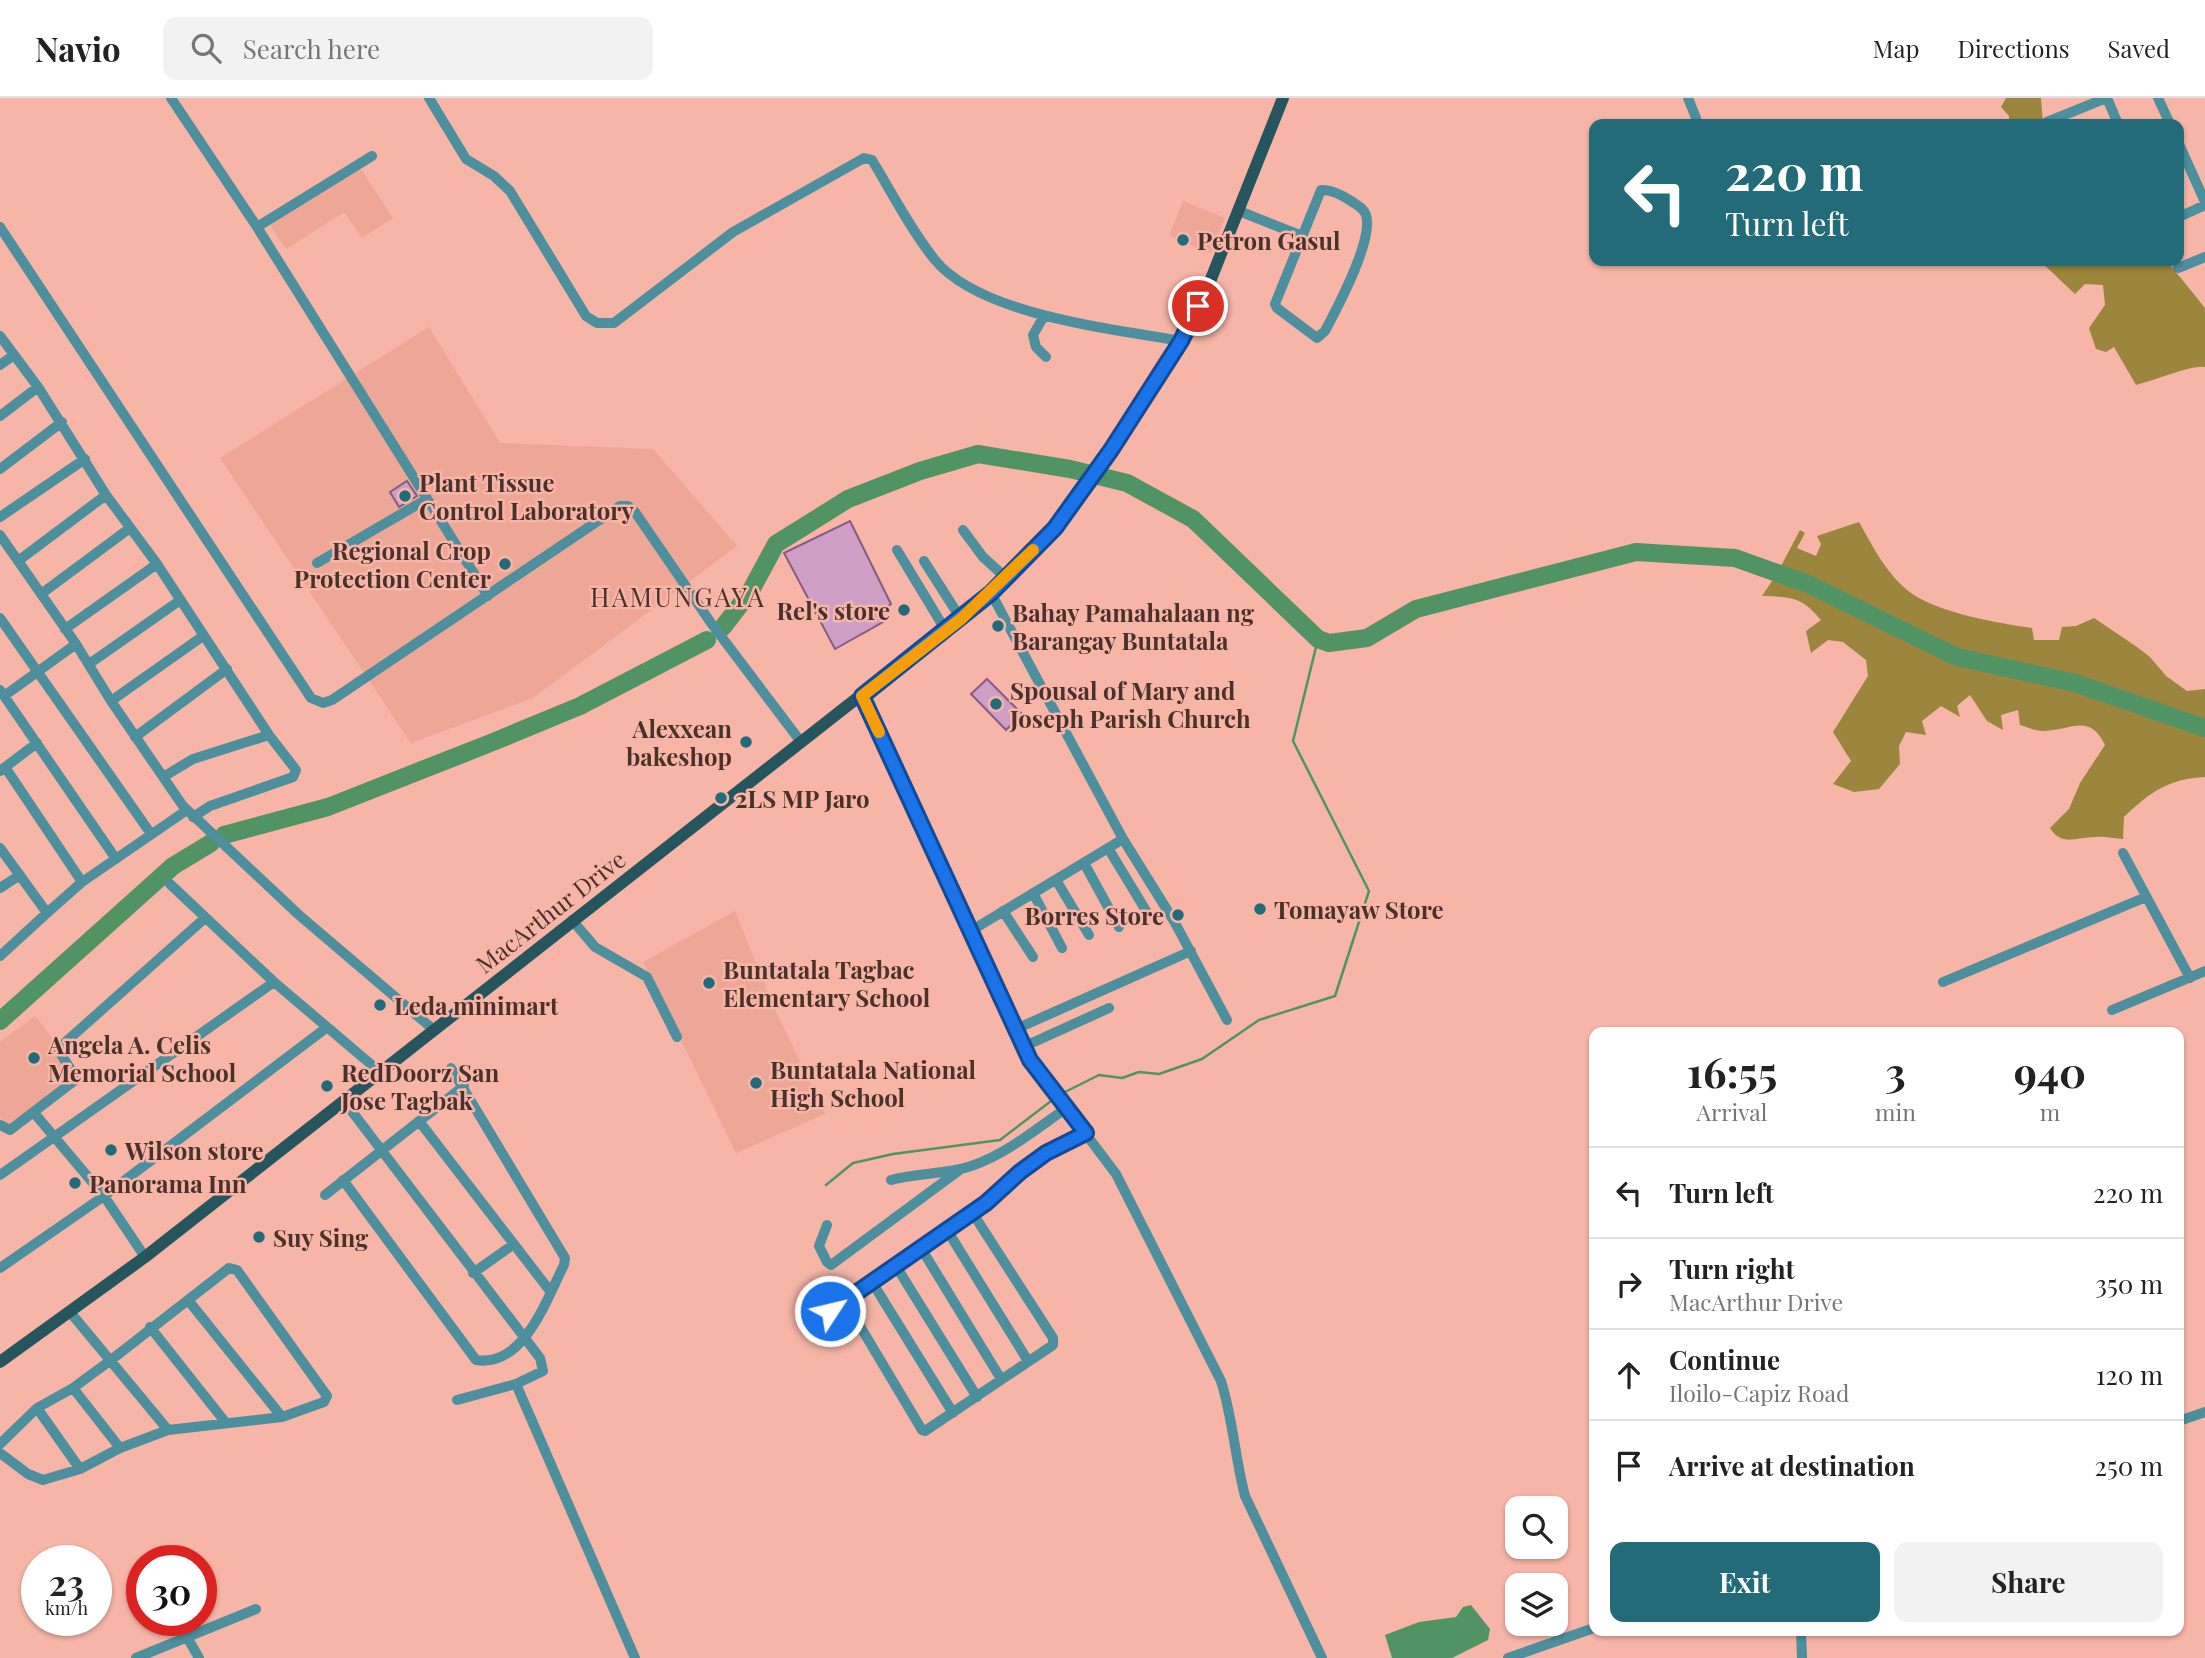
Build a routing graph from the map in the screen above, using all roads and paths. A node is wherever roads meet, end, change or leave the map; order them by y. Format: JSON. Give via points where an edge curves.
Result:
{"nodes":[{"id":1,"x":172,"y":98,"type":"edge"},
{"id":2,"x":429,"y":98,"type":"edge"},
{"id":3,"x":1283,"y":98,"type":"edge"},
{"id":4,"x":1688,"y":98,"type":"edge"},
{"id":5,"x":2107,"y":98,"type":"edge"},
{"id":6,"x":2158,"y":98,"type":"edge"},
{"id":7,"x":1696,"y":118,"type":"dead end"},
{"id":8,"x":2054,"y":119,"type":"edge"},
{"id":9,"x":2116,"y":119,"type":"edge"},
{"id":10,"x":2168,"y":119,"type":"edge"},
{"id":11,"x":372,"y":156,"type":"dead end"},
{"id":12,"x":2184,"y":167,"type":"edge"},
{"id":13,"x":2205,"y":203,"type":"edge"},
{"id":14,"x":1239,"y":211,"type":"junction"},
{"id":15,"x":2184,"y":214,"type":"edge"},
{"id":16,"x":0,"y":227,"type":"edge"},
{"id":17,"x":257,"y":227,"type":"junction"},
{"id":18,"x":1302,"y":236,"type":"junction"},
{"id":19,"x":2205,"y":257,"type":"edge"},
{"id":20,"x":2183,"y":266,"type":"edge"},
{"id":21,"x":2184,"y":266,"type":"edge"},
{"id":22,"x":2178,"y":268,"type":"dead end"},
{"id":23,"x":1044,"y":316,"type":"junction"},
{"id":24,"x":0,"y":336,"type":"edge"},
{"id":25,"x":1181,"y":341,"type":"junction"},
{"id":26,"x":14,"y":355,"type":"junction"},
{"id":27,"x":1046,"y":357,"type":"dead end"},
{"id":28,"x":0,"y":365,"type":"edge"},
{"id":29,"x":38,"y":387,"type":"junction"},
{"id":30,"x":0,"y":416,"type":"edge"},
{"id":31,"x":62,"y":422,"type":"junction"},
{"id":32,"x":85,"y":458,"type":"junction"},
{"id":33,"x":0,"y":469,"type":"edge"},
{"id":34,"x":106,"y":495,"type":"junction"},
{"id":35,"x":427,"y":499,"type":"junction"},
{"id":36,"x":0,"y":517,"type":"edge"},
{"id":37,"x":130,"y":528,"type":"junction"},
{"id":38,"x":962,"y":530,"type":"dead end"},
{"id":39,"x":0,"y":535,"type":"edge"},
{"id":40,"x":897,"y":550,"type":"dead end"},
{"id":41,"x":18,"y":561,"type":"junction"},
{"id":42,"x":925,"y":561,"type":"dead end"},
{"id":43,"x":317,"y":563,"type":"dead end"},
{"id":44,"x":157,"y":564,"type":"junction"},
{"id":45,"x":1006,"y":577,"type":"junction"},
{"id":46,"x":991,"y":593,"type":"junction"},
{"id":47,"x":41,"y":594,"type":"junction"},
{"id":48,"x":488,"y":596,"type":"junction"},
{"id":49,"x":179,"y":601,"type":"junction"},
{"id":50,"x":0,"y":618,"type":"edge"},
{"id":51,"x":961,"y":619,"type":"junction"},
{"id":52,"x":65,"y":629,"type":"junction"},
{"id":53,"x":946,"y":631,"type":"junction"},
{"id":54,"x":203,"y":636,"type":"junction"},
{"id":55,"x":76,"y":644,"type":"junction"},
{"id":56,"x":89,"y":664,"type":"junction"},
{"id":57,"x":226,"y":669,"type":"junction"},
{"id":58,"x":36,"y":674,"type":"junction"},
{"id":59,"x":2,"y":693,"type":"edge"},
{"id":60,"x":862,"y":696,"type":"junction"},
{"id":61,"x":111,"y":701,"type":"junction"},
{"id":62,"x":268,"y":734,"type":"junction"},
{"id":63,"x":135,"y":737,"type":"junction"},
{"id":64,"x":37,"y":743,"type":"junction"},
{"id":65,"x":801,"y":743,"type":"junction"},
{"id":66,"x":3,"y":769,"type":"edge"},
{"id":67,"x":163,"y":777,"type":"junction"},
{"id":68,"x":190,"y":813,"type":"junction"},
{"id":69,"x":151,"y":834,"type":"junction"},
{"id":70,"x":1123,"y":839,"type":"junction"},
{"id":71,"x":0,"y":848,"type":"edge"},
{"id":72,"x":1108,"y":848,"type":"junction"},
{"id":73,"x":2123,"y":853,"type":"dead end"},
{"id":74,"x":116,"y":859,"type":"junction"},
{"id":75,"x":1084,"y":863,"type":"junction"},
{"id":76,"x":20,"y":875,"type":"junction"},
{"id":77,"x":1056,"y":880,"type":"junction"},
{"id":78,"x":82,"y":882,"type":"junction"},
{"id":79,"x":170,"y":884,"type":"dead end"},
{"id":80,"x":0,"y":888,"type":"edge"},
{"id":81,"x":1033,"y":893,"type":"junction"},
{"id":82,"x":2147,"y":897,"type":"junction"},
{"id":83,"x":1003,"y":911,"type":"junction"},
{"id":84,"x":47,"y":913,"type":"junction"},
{"id":85,"x":1148,"y":914,"type":"dead end"},
{"id":86,"x":205,"y":918,"type":"junction"},
{"id":87,"x":572,"y":920,"type":"junction"},
{"id":88,"x":1119,"y":927,"type":"dead end"},
{"id":89,"x":970,"y":932,"type":"junction"},
{"id":90,"x":1089,"y":935,"type":"dead end"},
{"id":91,"x":1062,"y":948,"type":"dead end"},
{"id":92,"x":1191,"y":951,"type":"junction"},
{"id":93,"x":0,"y":956,"type":"edge"},
{"id":94,"x":1033,"y":957,"type":"dead end"},
{"id":95,"x":2205,"y":971,"type":"edge"},
{"id":96,"x":2190,"y":978,"type":"junction"},
{"id":97,"x":274,"y":982,"type":"junction"},
{"id":98,"x":1942,"y":982,"type":"dead end"},
{"id":99,"x":1109,"y":1008,"type":"dead end"},
{"id":100,"x":2112,"y":1010,"type":"dead end"},
{"id":101,"x":1227,"y":1020,"type":"dead end"},
{"id":102,"x":326,"y":1028,"type":"junction"},
{"id":103,"x":1016,"y":1029,"type":"junction"},
{"id":104,"x":434,"y":1030,"type":"junction"},
{"id":105,"x":677,"y":1037,"type":"dead end"},
{"id":106,"x":1023,"y":1047,"type":"junction"},
{"id":107,"x":451,"y":1068,"type":"dead end"},
{"id":108,"x":380,"y":1072,"type":"junction"},
{"id":109,"x":464,"y":1086,"type":"junction"},
{"id":110,"x":344,"y":1101,"type":"junction"},
{"id":111,"x":1063,"y":1106,"type":"junction"},
{"id":112,"x":35,"y":1114,"type":"junction"},
{"id":113,"x":419,"y":1121,"type":"junction"},
{"id":114,"x":0,"y":1125,"type":"edge"},
{"id":115,"x":1086,"y":1133,"type":"junction"},
{"id":116,"x":52,"y":1136,"type":"junction"},
{"id":117,"x":380,"y":1151,"type":"junction"},
{"id":118,"x":961,"y":1169,"type":"junction"},
{"id":119,"x":0,"y":1175,"type":"edge"},
{"id":120,"x":344,"y":1180,"type":"junction"},
{"id":121,"x":891,"y":1180,"type":"dead end"},
{"id":122,"x":325,"y":1195,"type":"dead end"},
{"id":123,"x":104,"y":1196,"type":"junction"},
{"id":124,"x":972,"y":1212,"type":"junction"},
{"id":125,"x":827,"y":1225,"type":"dead end"},
{"id":126,"x":947,"y":1230,"type":"junction"},
{"id":127,"x":513,"y":1244,"type":"junction"},
{"id":128,"x":921,"y":1248,"type":"junction"},
{"id":129,"x":145,"y":1257,"type":"junction"},
{"id":130,"x":896,"y":1266,"type":"junction"},
{"id":131,"x":0,"y":1268,"type":"edge"},
{"id":132,"x":474,"y":1273,"type":"junction"},
{"id":133,"x":872,"y":1282,"type":"junction"},
{"id":134,"x":550,"y":1291,"type":"junction"},
{"id":135,"x":188,"y":1300,"type":"junction"},
{"id":136,"x":845,"y":1301,"type":"junction"},
{"id":137,"x":830,"y":1311,"type":"dead end"},
{"id":138,"x":70,"y":1312,"type":"junction"},
{"id":139,"x":150,"y":1327,"type":"junction"},
{"id":140,"x":525,"y":1339,"type":"junction"},
{"id":141,"x":111,"y":1360,"type":"junction"},
{"id":142,"x":1028,"y":1361,"type":"junction"},
{"id":143,"x":0,"y":1362,"type":"edge"},
{"id":144,"x":1001,"y":1379,"type":"junction"},
{"id":145,"x":516,"y":1384,"type":"junction"},
{"id":146,"x":73,"y":1388,"type":"junction"},
{"id":147,"x":977,"y":1396,"type":"junction"},
{"id":148,"x":457,"y":1400,"type":"dead end"},
{"id":149,"x":37,"y":1408,"type":"junction"},
{"id":150,"x":2205,"y":1412,"type":"edge"},
{"id":151,"x":953,"y":1413,"type":"junction"},
{"id":152,"x":282,"y":1417,"type":"junction"},
{"id":153,"x":2184,"y":1419,"type":"edge"},
{"id":154,"x":226,"y":1423,"type":"junction"},
{"id":155,"x":168,"y":1430,"type":"junction"},
{"id":156,"x":0,"y":1444,"type":"edge"},
{"id":157,"x":120,"y":1448,"type":"junction"},
{"id":158,"x":0,"y":1454,"type":"edge"},
{"id":159,"x":80,"y":1469,"type":"junction"},
{"id":160,"x":257,"y":1609,"type":"dead end"},
{"id":161,"x":1589,"y":1630,"type":"edge"},
{"id":162,"x":1801,"y":1636,"type":"edge"},
{"id":163,"x":187,"y":1637,"type":"junction"},
{"id":164,"x":1527,"y":1655,"type":"edge"},
{"id":165,"x":138,"y":1658,"type":"edge"},
{"id":166,"x":199,"y":1658,"type":"edge"},
{"id":167,"x":635,"y":1658,"type":"edge"},
{"id":168,"x":1322,"y":1658,"type":"edge"},
{"id":169,"x":1508,"y":1658,"type":"edge"},
{"id":170,"x":1802,"y":1658,"type":"edge"}],
"edges":[{"from":1,"to":17,"type":"street"},
{"from":2,"to":23,"type":"street","via":[[466,159],[510,191],[586,316],[597,323],[614,323],[733,232],[864,158],[872,160],[946,270],[1011,306]]},
{"from":3,"to":14,"type":"main road","name":"MacArthur Drive"},
{"from":4,"to":7,"type":"street"},
{"from":5,"to":8,"type":"street"},
{"from":5,"to":9,"type":"street"},
{"from":6,"to":10,"type":"street"},
{"from":11,"to":17,"type":"street"},
{"from":12,"to":13,"type":"street"},
{"from":13,"to":15,"type":"street"},
{"from":14,"to":18,"type":"street"},
{"from":14,"to":25,"type":"main road","name":"MacArthur Drive"},
{"from":16,"to":48,"type":"street","via":[[311,698],[323,703],[332,700]]},
{"from":17,"to":35,"type":"street"},
{"from":18,"to":18,"type":"street","via":[[1275,307],[1317,338],[1325,331],[1359,260],[1366,214],[1347,198],[1323,189]]},
{"from":19,"to":21,"type":"street"},
{"from":20,"to":22,"type":"street"},
{"from":23,"to":25,"type":"street"},
{"from":23,"to":27,"type":"street","via":[[1033,335],[1036,347]]},
{"from":24,"to":26,"type":"street"},
{"from":25,"to":45,"type":"main road","name":"MacArthur Drive","via":[[1085,488],[1055,528]]},
{"from":26,"to":28,"type":"street"},
{"from":26,"to":29,"type":"street"},
{"from":29,"to":30,"type":"street"},
{"from":29,"to":31,"type":"street"},
{"from":31,"to":32,"type":"street"},
{"from":31,"to":33,"type":"street"},
{"from":32,"to":34,"type":"street"},
{"from":32,"to":36,"type":"street"},
{"from":34,"to":37,"type":"street"},
{"from":34,"to":41,"type":"street"},
{"from":35,"to":43,"type":"street"},
{"from":35,"to":48,"type":"street"},
{"from":37,"to":44,"type":"street"},
{"from":37,"to":47,"type":"street"},
{"from":38,"to":45,"type":"street"},
{"from":39,"to":41,"type":"street"},
{"from":40,"to":53,"type":"street"},
{"from":41,"to":47,"type":"street"},
{"from":42,"to":51,"type":"street"},
{"from":44,"to":49,"type":"street"},
{"from":44,"to":52,"type":"street"},
{"from":45,"to":46,"type":"main road","name":"MacArthur Drive"},
{"from":46,"to":51,"type":"main road","name":"MacArthur Drive"},
{"from":46,"to":70,"type":"street"},
{"from":47,"to":52,"type":"street"},
{"from":48,"to":65,"type":"street","via":[[620,506],[628,506]]},
{"from":49,"to":54,"type":"street"},
{"from":49,"to":56,"type":"street"},
{"from":50,"to":58,"type":"street"},
{"from":51,"to":53,"type":"main road","name":"MacArthur Drive"},
{"from":52,"to":55,"type":"street"},
{"from":53,"to":60,"type":"main road","name":"MacArthur Drive"},
{"from":54,"to":57,"type":"street"},
{"from":54,"to":61,"type":"street"},
{"from":55,"to":56,"type":"street"},
{"from":55,"to":58,"type":"street"},
{"from":56,"to":61,"type":"street"},
{"from":57,"to":62,"type":"street"},
{"from":57,"to":63,"type":"street"},
{"from":58,"to":59,"type":"street"},
{"from":58,"to":69,"type":"street"},
{"from":59,"to":64,"type":"street"},
{"from":60,"to":65,"type":"main road","name":"MacArthur Drive"},
{"from":60,"to":89,"type":"street"},
{"from":61,"to":63,"type":"street"},
{"from":62,"to":67,"type":"street","via":[[194,759]]},
{"from":62,"to":68,"type":"street","via":[[296,770],[293,777]]},
{"from":63,"to":67,"type":"street"},
{"from":64,"to":66,"type":"street"},
{"from":64,"to":74,"type":"street"},
{"from":65,"to":87,"type":"main road","name":"MacArthur Drive"},
{"from":66,"to":78,"type":"street"},
{"from":67,"to":68,"type":"street"},
{"from":68,"to":69,"type":"street"},
{"from":68,"to":104,"type":"street","via":[[299,915]]},
{"from":69,"to":74,"type":"street"},
{"from":70,"to":72,"type":"street"},
{"from":70,"to":92,"type":"street"},
{"from":71,"to":76,"type":"street"},
{"from":72,"to":75,"type":"street"},
{"from":72,"to":85,"type":"street"},
{"from":73,"to":82,"type":"street"},
{"from":74,"to":78,"type":"street"},
{"from":75,"to":77,"type":"street"},
{"from":75,"to":88,"type":"street"},
{"from":76,"to":80,"type":"street"},
{"from":76,"to":84,"type":"street"},
{"from":77,"to":81,"type":"street"},
{"from":77,"to":90,"type":"street"},
{"from":78,"to":84,"type":"street"},
{"from":79,"to":86,"type":"street"},
{"from":81,"to":83,"type":"street"},
{"from":81,"to":91,"type":"street"},
{"from":82,"to":96,"type":"street"},
{"from":82,"to":98,"type":"street"},
{"from":83,"to":89,"type":"street"},
{"from":83,"to":94,"type":"street"},
{"from":84,"to":93,"type":"street"},
{"from":86,"to":97,"type":"street"},
{"from":86,"to":112,"type":"street","via":[[60,1046],[75,1080]]},
{"from":87,"to":104,"type":"main road","name":"MacArthur Drive"},
{"from":87,"to":105,"type":"street","via":[[595,947],[647,977]]},
{"from":89,"to":103,"type":"street"},
{"from":92,"to":101,"type":"street"},
{"from":92,"to":103,"type":"street"},
{"from":95,"to":96,"type":"street"},
{"from":96,"to":100,"type":"street"},
{"from":97,"to":102,"type":"street"},
{"from":97,"to":116,"type":"street"},
{"from":99,"to":106,"type":"street"},
{"from":102,"to":108,"type":"street"},
{"from":102,"to":123,"type":"street"},
{"from":103,"to":106,"type":"street"},
{"from":104,"to":108,"type":"main road","name":"MacArthur Drive"},
{"from":106,"to":111,"type":"street"},
{"from":107,"to":109,"type":"street"},
{"from":108,"to":110,"type":"main road","name":"MacArthur Drive"},
{"from":109,"to":113,"type":"street"},
{"from":109,"to":134,"type":"street","via":[[565,1258]]},
{"from":110,"to":117,"type":"street"},
{"from":110,"to":129,"type":"main road","name":"MacArthur Drive"},
{"from":111,"to":115,"type":"street"},
{"from":111,"to":118,"type":"street","via":[[1008,1149]]},
{"from":112,"to":114,"type":"street","via":[[10,1130]]},
{"from":112,"to":116,"type":"street"},
{"from":113,"to":117,"type":"street"},
{"from":113,"to":127,"type":"street"},
{"from":115,"to":124,"type":"street","via":[[1046,1153]]},
{"from":115,"to":168,"type":"street","via":[[1116,1174],[1222,1381],[1245,1496]]},
{"from":116,"to":119,"type":"street"},
{"from":116,"to":123,"type":"street"},
{"from":117,"to":120,"type":"street"},
{"from":117,"to":132,"type":"street"},
{"from":118,"to":121,"type":"street"},
{"from":118,"to":125,"type":"street","via":[[831,1265],[820,1246]]},
{"from":120,"to":122,"type":"street"},
{"from":120,"to":140,"type":"street","via":[[476,1360],[506,1354]]},
{"from":123,"to":129,"type":"street"},
{"from":123,"to":131,"type":"street"},
{"from":124,"to":126,"type":"street"},
{"from":124,"to":142,"type":"street","via":[[1054,1338],[1053,1345]]},
{"from":126,"to":128,"type":"street"},
{"from":126,"to":142,"type":"street"},
{"from":127,"to":132,"type":"street"},
{"from":127,"to":134,"type":"street"},
{"from":128,"to":130,"type":"street"},
{"from":128,"to":144,"type":"street"},
{"from":129,"to":138,"type":"main road","name":"MacArthur Drive"},
{"from":130,"to":133,"type":"street"},
{"from":130,"to":147,"type":"street"},
{"from":132,"to":140,"type":"street"},
{"from":133,"to":136,"type":"street"},
{"from":133,"to":151,"type":"street"},
{"from":134,"to":140,"type":"street"},
{"from":135,"to":139,"type":"street"},
{"from":135,"to":152,"type":"street"},
{"from":135,"to":152,"type":"street","via":[[229,1268],[236,1270],[327,1396],[324,1402]]},
{"from":136,"to":137,"type":"street"},
{"from":136,"to":151,"type":"street","via":[[922,1430]]},
{"from":138,"to":141,"type":"street"},
{"from":138,"to":143,"type":"main road","name":"MacArthur Drive"},
{"from":139,"to":141,"type":"street"},
{"from":139,"to":154,"type":"street"},
{"from":140,"to":145,"type":"street","via":[[544,1368]]},
{"from":141,"to":146,"type":"street"},
{"from":141,"to":155,"type":"street"},
{"from":142,"to":144,"type":"street"},
{"from":144,"to":147,"type":"street"},
{"from":145,"to":148,"type":"street"},
{"from":145,"to":167,"type":"street"},
{"from":146,"to":149,"type":"street"},
{"from":146,"to":157,"type":"street"},
{"from":147,"to":151,"type":"street"},
{"from":149,"to":156,"type":"street"},
{"from":149,"to":159,"type":"street"},
{"from":150,"to":153,"type":"street"},
{"from":152,"to":154,"type":"street"},
{"from":154,"to":155,"type":"street"},
{"from":155,"to":157,"type":"street"},
{"from":157,"to":159,"type":"street"},
{"from":158,"to":159,"type":"street","via":[[43,1480]]},
{"from":160,"to":163,"type":"street"},
{"from":161,"to":164,"type":"street"},
{"from":162,"to":170,"type":"street"},
{"from":163,"to":165,"type":"street"},
{"from":163,"to":166,"type":"street"},
{"from":164,"to":169,"type":"street"}]}
